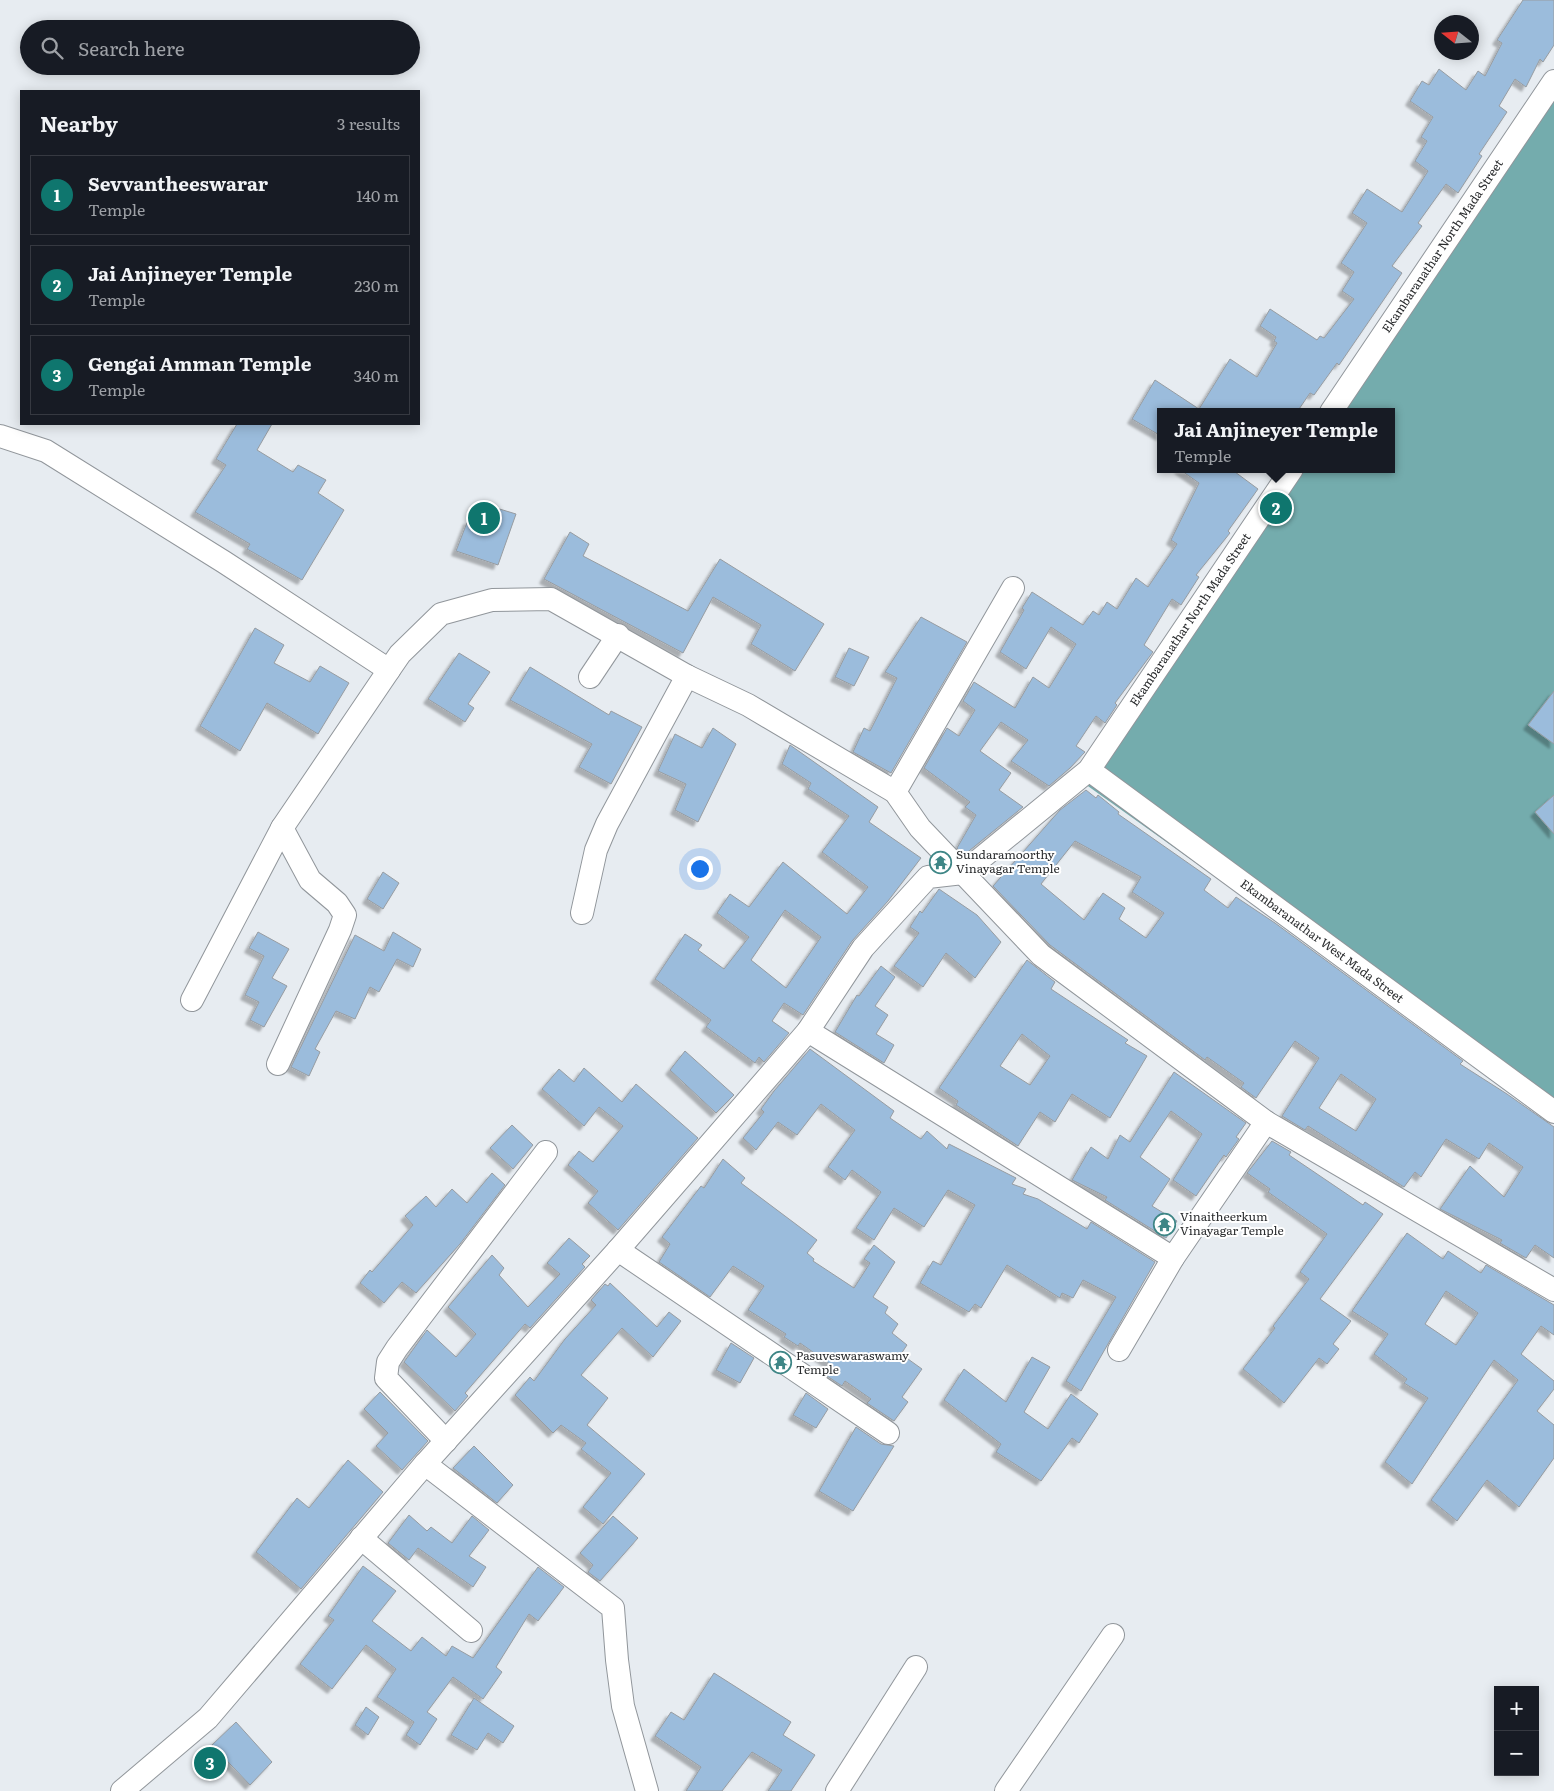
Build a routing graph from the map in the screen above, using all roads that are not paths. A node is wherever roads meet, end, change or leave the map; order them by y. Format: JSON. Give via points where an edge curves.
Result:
{"nodes":[{"id":1,"x":1554,"y":81,"type":"edge"},
{"id":2,"x":1334,"y":408,"type":"edge"},
{"id":3,"x":0,"y":436,"type":"edge"},
{"id":4,"x":1289,"y":473,"type":"edge"},
{"id":5,"x":1013,"y":588,"type":"dead end"},
{"id":6,"x":618,"y":635,"type":"junction"},
{"id":7,"x":389,"y":670,"type":"junction"},
{"id":8,"x":687,"y":676,"type":"junction"},
{"id":9,"x":590,"y":677,"type":"dead end"},
{"id":10,"x":1089,"y":770,"type":"junction"},
{"id":11,"x":895,"y":792,"type":"junction"},
{"id":12,"x":282,"y":828,"type":"junction"},
{"id":13,"x":963,"y":872,"type":"junction"},
{"id":14,"x":582,"y":913,"type":"dead end"},
{"id":15,"x":192,"y":1000,"type":"dead end"},
{"id":16,"x":808,"y":1030,"type":"junction"},
{"id":17,"x":278,"y":1064,"type":"dead end"},
{"id":18,"x":1554,"y":1112,"type":"edge"},
{"id":19,"x":1266,"y":1122,"type":"junction"},
{"id":20,"x":546,"y":1152,"type":"dead end"},
{"id":21,"x":618,"y":1250,"type":"junction"},
{"id":22,"x":1173,"y":1258,"type":"junction"},
{"id":23,"x":1554,"y":1290,"type":"edge"},
{"id":24,"x":1119,"y":1350,"type":"dead end"},
{"id":25,"x":888,"y":1433,"type":"dead end"},
{"id":26,"x":446,"y":1441,"type":"junction"},
{"id":27,"x":425,"y":1464,"type":"junction"},
{"id":28,"x":361,"y":1538,"type":"junction"},
{"id":29,"x":471,"y":1631,"type":"dead end"},
{"id":30,"x":1113,"y":1634,"type":"dead end"},
{"id":31,"x":916,"y":1666,"type":"dead end"},
{"id":32,"x":122,"y":1791,"type":"edge"},
{"id":33,"x":647,"y":1791,"type":"edge"},
{"id":34,"x":837,"y":1791,"type":"edge"},
{"id":35,"x":1006,"y":1791,"type":"edge"}],
"edges":[{"from":1,"to":2,"type":"street","name":"Ekambaranathar North Mada Street"},
{"from":3,"to":7,"type":"street","via":[[46,451]]},
{"from":4,"to":10,"type":"street","name":"Ekambaranathar North Mada Street"},
{"from":5,"to":11,"type":"street"},
{"from":6,"to":7,"type":"street","via":[[551,599],[492,600],[441,614],[400,654]]},
{"from":6,"to":8,"type":"street"},
{"from":6,"to":9,"type":"street"},
{"from":7,"to":12,"type":"street"},
{"from":8,"to":11,"type":"street","via":[[748,705]]},
{"from":8,"to":14,"type":"street","via":[[606,824],[596,850]]},
{"from":10,"to":13,"type":"street","name":"Ekambaranathar North Mada Street"},
{"from":10,"to":18,"type":"street","name":"Ekambaranathar West Mada Street"},
{"from":11,"to":13,"type":"street","via":[[920,828]]},
{"from":12,"to":15,"type":"street"},
{"from":12,"to":17,"type":"street","via":[[310,880],[337,903],[345,915]]},
{"from":13,"to":16,"type":"street","via":[[928,877],[863,948]]},
{"from":13,"to":19,"type":"street","via":[[1041,955]]},
{"from":16,"to":21,"type":"street"},
{"from":16,"to":22,"type":"street"},
{"from":19,"to":22,"type":"street"},
{"from":19,"to":23,"type":"street"},
{"from":20,"to":26,"type":"street","via":[[388,1362],[386,1378]]},
{"from":21,"to":25,"type":"street"},
{"from":21,"to":26,"type":"street"},
{"from":22,"to":24,"type":"street"},
{"from":26,"to":27,"type":"street"},
{"from":27,"to":28,"type":"street"},
{"from":27,"to":33,"type":"street","via":[[613,1608],[623,1706]]},
{"from":28,"to":29,"type":"street"},
{"from":28,"to":32,"type":"street","via":[[208,1718]]},
{"from":30,"to":35,"type":"street"},
{"from":31,"to":34,"type":"street"}]}
